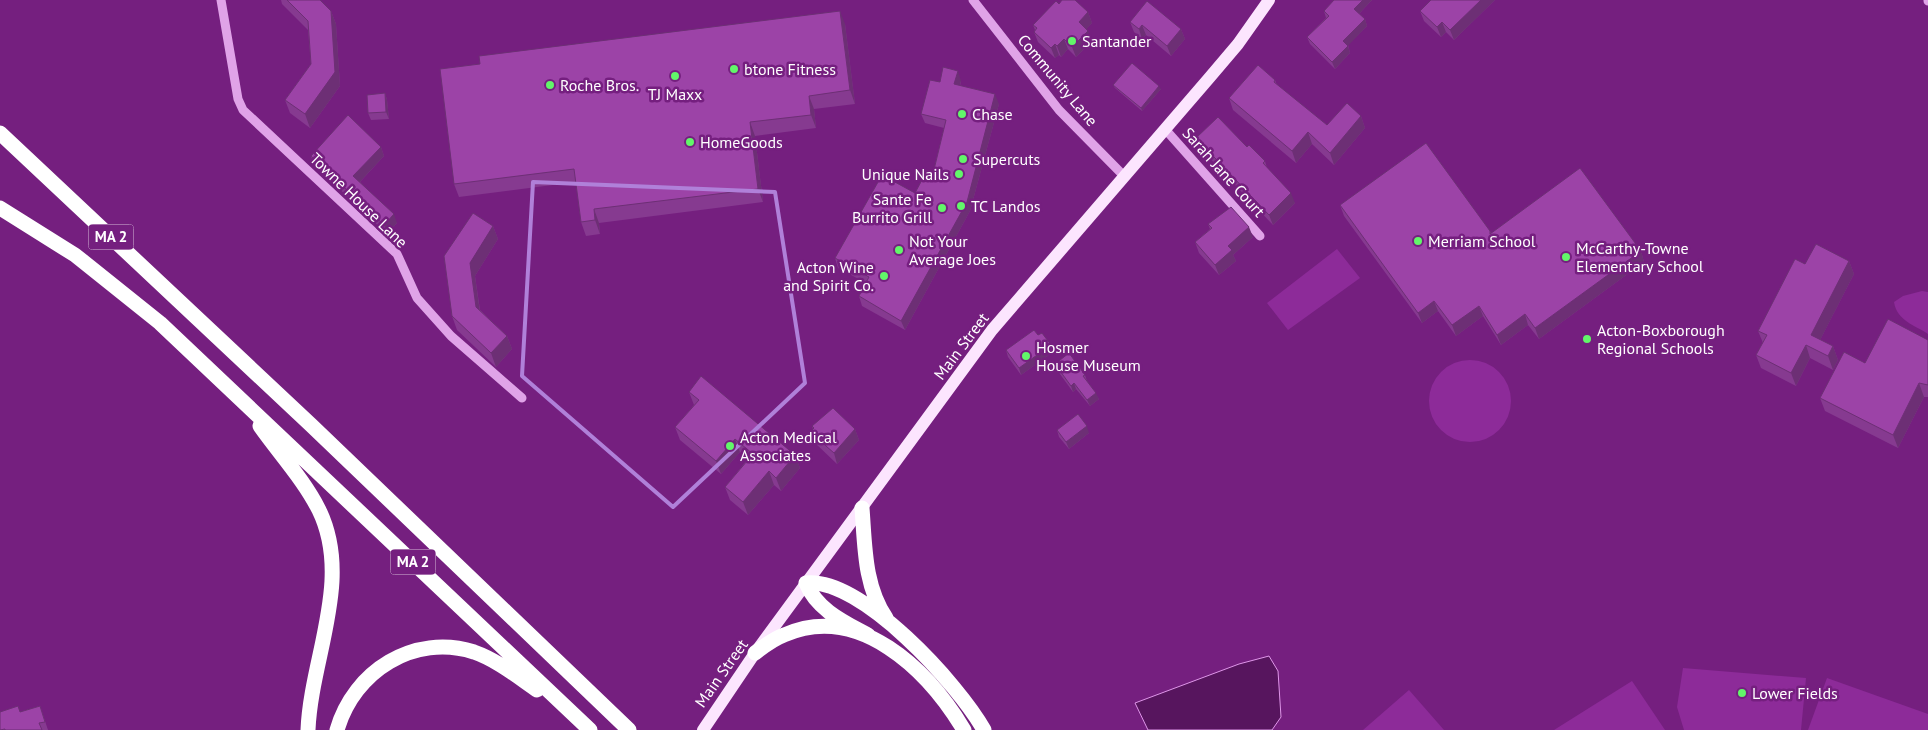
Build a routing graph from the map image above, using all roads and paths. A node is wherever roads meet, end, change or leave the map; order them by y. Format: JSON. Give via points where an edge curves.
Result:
{"nodes":[{"id":1,"x":221,"y":0,"type":"edge"},
{"id":2,"x":973,"y":0,"type":"edge"},
{"id":3,"x":1269,"y":0,"type":"edge"},
{"id":4,"x":1165,"y":129,"type":"junction"},
{"id":5,"x":0,"y":133,"type":"edge"},
{"id":6,"x":1124,"y":176,"type":"junction"},
{"id":7,"x":0,"y":208,"type":"edge"},
{"id":8,"x":1260,"y":236,"type":"dead end"},
{"id":9,"x":235,"y":393,"type":"junction"},
{"id":10,"x":522,"y":398,"type":"dead end"},
{"id":11,"x":862,"y":508,"type":"junction"},
{"id":12,"x":806,"y":583,"type":"junction"},
{"id":13,"x":868,"y":635,"type":"junction"},
{"id":14,"x":902,"y":635,"type":"junction"},
{"id":15,"x":755,"y":653,"type":"junction"},
{"id":16,"x":570,"y":711,"type":"junction"},
{"id":17,"x":308,"y":730,"type":"edge"},
{"id":18,"x":336,"y":730,"type":"edge"},
{"id":19,"x":590,"y":730,"type":"edge"},
{"id":20,"x":629,"y":730,"type":"edge"},
{"id":21,"x":702,"y":730,"type":"edge"},
{"id":22,"x":964,"y":730,"type":"edge"},
{"id":23,"x":984,"y":730,"type":"edge"}],
"edges":[{"from":1,"to":10,"type":"street","name":"Towne House Lane","via":[[238,99],[243,110],[397,254],[417,298],[451,336]]},
{"from":2,"to":6,"type":"street","name":"Community Lane","via":[[1059,110]]},
{"from":3,"to":4,"type":"main road","name":"Main Street","via":[[1238,44]]},
{"from":4,"to":6,"type":"main road","name":"Main Street"},
{"from":4,"to":8,"type":"street","name":"Sarah Jane Court"},
{"from":5,"to":20,"type":"highway","number":"MA 2"},
{"from":6,"to":11,"type":"main road","name":"Main Street","via":[[998,323]]},
{"from":7,"to":9,"type":"highway","number":"MA 2","via":[[52,239],[104,276]]},
{"from":9,"to":16,"type":"highway","number":"MA 2"},
{"from":9,"to":17,"type":"highway","via":[[314,502],[330,545],[332,587]]},
{"from":11,"to":12,"type":"main road","name":"Main Street"},
{"from":11,"to":14,"type":"highway","via":[[866,559],[874,594],[887,618]]},
{"from":12,"to":13,"type":"highway","via":[[818,602]]},
{"from":12,"to":14,"type":"highway","via":[[823,583],[836,588],[871,609]]},
{"from":12,"to":15,"type":"main road","name":"Main Street"},
{"from":13,"to":15,"type":"highway","via":[[840,627],[812,627],[783,635]]},
{"from":13,"to":22,"type":"highway","via":[[921,676]]},
{"from":14,"to":23,"type":"highway","via":[[949,680]]},
{"from":15,"to":21,"type":"main road","name":"Main Street"},
{"from":16,"to":18,"type":"highway","via":[[481,655],[458,648],[428,648],[386,662],[367,678],[349,699]]},
{"from":16,"to":19,"type":"highway","number":"MA 2"}]}
